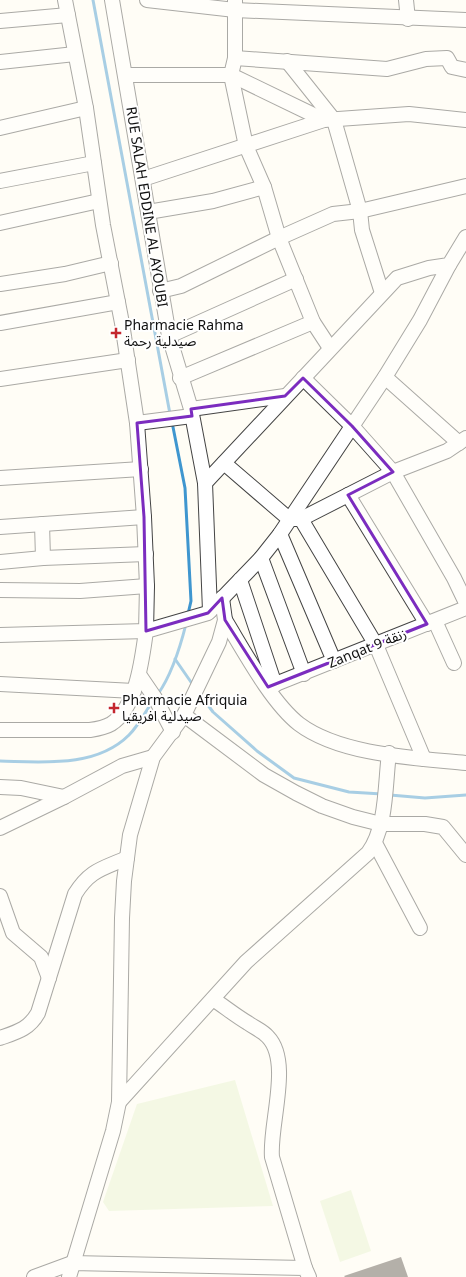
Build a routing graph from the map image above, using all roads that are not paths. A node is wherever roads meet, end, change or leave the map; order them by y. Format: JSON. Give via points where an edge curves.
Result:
{"nodes":[{"id":1,"x":65,"y":0,"type":"edge"},
{"id":2,"x":112,"y":0,"type":"edge"},
{"id":3,"x":147,"y":0,"type":"edge"},
{"id":4,"x":406,"y":0,"type":"edge"},
{"id":5,"x":235,"y":5,"type":"edge"},
{"id":6,"x":68,"y":15,"type":"junction"},
{"id":7,"x":408,"y":19,"type":"junction"},
{"id":8,"x":466,"y":20,"type":"edge"},
{"id":9,"x":0,"y":21,"type":"edge"},
{"id":10,"x":75,"y":54,"type":"junction"},
{"id":11,"x":235,"y":58,"type":"junction"},
{"id":12,"x":287,"y":61,"type":"junction"},
{"id":13,"x":0,"y":62,"type":"edge"},
{"id":14,"x":466,"y":70,"type":"edge"},
{"id":15,"x":126,"y":75,"type":"junction"},
{"id":16,"x":231,"y":75,"type":"junction"},
{"id":17,"x":86,"y":108,"type":"junction"},
{"id":18,"x":329,"y":120,"type":"junction"},
{"id":19,"x":466,"y":120,"type":"edge"},
{"id":20,"x":0,"y":128,"type":"edge"},
{"id":21,"x":246,"y":146,"type":"junction"},
{"id":22,"x":94,"y":163,"type":"junction"},
{"id":23,"x":143,"y":179,"type":"junction"},
{"id":24,"x":0,"y":181,"type":"edge"},
{"id":25,"x":466,"y":186,"type":"edge"},
{"id":26,"x":264,"y":187,"type":"junction"},
{"id":27,"x":99,"y":201,"type":"junction"},
{"id":28,"x":148,"y":212,"type":"junction"},
{"id":29,"x":360,"y":212,"type":"junction"},
{"id":30,"x":0,"y":223,"type":"edge"},
{"id":31,"x":466,"y":237,"type":"edge"},
{"id":32,"x":279,"y":238,"type":"junction"},
{"id":33,"x":111,"y":263,"type":"junction"},
{"id":34,"x":449,"y":265,"type":"junction"},
{"id":35,"x":296,"y":280,"type":"junction"},
{"id":36,"x":0,"y":284,"type":"edge"},
{"id":37,"x":160,"y":291,"type":"junction"},
{"id":38,"x":382,"y":293,"type":"junction"},
{"id":39,"x":118,"y":302,"type":"junction"},
{"id":40,"x":313,"y":322,"type":"junction"},
{"id":41,"x":0,"y":323,"type":"edge"},
{"id":42,"x":169,"y":336,"type":"junction"},
{"id":43,"x":330,"y":348,"type":"junction"},
{"id":44,"x":128,"y":360,"type":"junction"},
{"id":45,"x":384,"y":377,"type":"junction"},
{"id":46,"x":180,"y":378,"type":"junction"},
{"id":47,"x":303,"y":378,"type":"junction"},
{"id":48,"x":0,"y":379,"type":"edge"},
{"id":49,"x":285,"y":396,"type":"junction"},
{"id":50,"x":191,"y":413,"type":"junction"},
{"id":51,"x":137,"y":423,"type":"junction"},
{"id":52,"x":352,"y":426,"type":"junction"},
{"id":53,"x":462,"y":441,"type":"edge"},
{"id":54,"x":224,"y":463,"type":"junction"},
{"id":55,"x":141,"y":468,"type":"junction"},
{"id":56,"x":393,"y":472,"type":"junction"},
{"id":57,"x":0,"y":478,"type":"edge"},
{"id":58,"x":205,"y":483,"type":"junction"},
{"id":59,"x":348,"y":495,"type":"junction"},
{"id":60,"x":144,"y":516,"type":"junction"},
{"id":61,"x":295,"y":519,"type":"junction"},
{"id":62,"x":42,"y":524,"type":"junction"},
{"id":63,"x":0,"y":527,"type":"edge"},
{"id":64,"x":280,"y":534,"type":"junction"},
{"id":65,"x":146,"y":554,"type":"junction"},
{"id":66,"x":42,"y":558,"type":"junction"},
{"id":67,"x":261,"y":558,"type":"junction"},
{"id":68,"x":0,"y":562,"type":"edge"},
{"id":69,"x":460,"y":575,"type":"edge"},
{"id":70,"x":240,"y":580,"type":"junction"},
{"id":71,"x":147,"y":586,"type":"junction"},
{"id":72,"x":0,"y":590,"type":"edge"},
{"id":73,"x":222,"y":598,"type":"junction"},
{"id":74,"x":466,"y":603,"type":"edge"},
{"id":75,"x":466,"y":608,"type":"edge"},
{"id":76,"x":209,"y":612,"type":"junction"},
{"id":77,"x":225,"y":620,"type":"junction"},
{"id":78,"x":431,"y":622,"type":"junction"},
{"id":79,"x":146,"y":631,"type":"junction"},
{"id":80,"x":0,"y":635,"type":"edge"},
{"id":81,"x":376,"y":644,"type":"junction"},
{"id":82,"x":334,"y":661,"type":"junction"},
{"id":83,"x":454,"y":663,"type":"dead end"},
{"id":84,"x":304,"y":674,"type":"junction"},
{"id":85,"x":140,"y":676,"type":"junction"},
{"id":86,"x":0,"y":684,"type":"edge"},
{"id":87,"x":271,"y":686,"type":"junction"},
{"id":88,"x":134,"y":691,"type":"junction"},
{"id":89,"x":184,"y":715,"type":"junction"},
{"id":90,"x":170,"y":726,"type":"junction"},
{"id":91,"x":0,"y":730,"type":"edge"},
{"id":92,"x":389,"y":753,"type":"junction"},
{"id":93,"x":153,"y":757,"type":"junction"},
{"id":94,"x":424,"y":758,"type":"junction"},
{"id":95,"x":466,"y":763,"type":"edge"},
{"id":96,"x":0,"y":787,"type":"edge"},
{"id":97,"x":64,"y":797,"type":"junction"},
{"id":98,"x":382,"y":818,"type":"junction"},
{"id":99,"x":0,"y":828,"type":"edge"},
{"id":100,"x":375,"y":843,"type":"junction"},
{"id":101,"x":466,"y":855,"type":"edge"},
{"id":102,"x":127,"y":858,"type":"junction"},
{"id":103,"x":0,"y":896,"type":"edge"},
{"id":104,"x":420,"y":928,"type":"dead end"},
{"id":105,"x":49,"y":978,"type":"junction"},
{"id":106,"x":213,"y":999,"type":"junction"},
{"id":107,"x":0,"y":1038,"type":"edge"},
{"id":108,"x":120,"y":1102,"type":"junction"},
{"id":109,"x":72,"y":1263,"type":"junction"},
{"id":110,"x":110,"y":1271,"type":"edge"},
{"id":111,"x":206,"y":1272,"type":"edge"},
{"id":112,"x":307,"y":1272,"type":"edge"},
{"id":113,"x":34,"y":1277,"type":"edge"},
{"id":114,"x":69,"y":1277,"type":"edge"}],
"edges":[{"from":1,"to":6,"type":"street"},
{"from":2,"to":15,"type":"street","name":"RUE SALAH EDDINE AL AYOUBI"},
{"from":3,"to":5,"type":"street"},
{"from":4,"to":7,"type":"street"},
{"from":5,"to":7,"type":"street","via":[[263,10]]},
{"from":5,"to":11,"type":"street"},
{"from":6,"to":9,"type":"street"},
{"from":6,"to":10,"type":"street"},
{"from":7,"to":8,"type":"street"},
{"from":10,"to":13,"type":"street"},
{"from":10,"to":17,"type":"street"},
{"from":11,"to":12,"type":"street"},
{"from":11,"to":16,"type":"street"},
{"from":12,"to":14,"type":"street","via":[[387,69],[426,59],[447,58],[452,67]]},
{"from":12,"to":18,"type":"street"},
{"from":15,"to":16,"type":"street"},
{"from":15,"to":23,"type":"street","name":"RUE SALAH EDDINE AL AYOUBI"},
{"from":16,"to":18,"type":"street"},
{"from":16,"to":21,"type":"street"},
{"from":17,"to":20,"type":"street"},
{"from":17,"to":22,"type":"street"},
{"from":18,"to":19,"type":"street","via":[[409,114]]},
{"from":18,"to":21,"type":"street"},
{"from":18,"to":29,"type":"street"},
{"from":21,"to":23,"type":"street"},
{"from":21,"to":26,"type":"street"},
{"from":22,"to":24,"type":"street"},
{"from":22,"to":27,"type":"street"},
{"from":23,"to":28,"type":"street","name":"RUE SALAH EDDINE AL AYOUBI"},
{"from":25,"to":29,"type":"street"},
{"from":26,"to":28,"type":"street","via":[[213,201]]},
{"from":26,"to":32,"type":"street"},
{"from":27,"to":30,"type":"street"},
{"from":27,"to":33,"type":"street"},
{"from":28,"to":37,"type":"street","name":"RUE SALAH EDDINE AL AYOUBI"},
{"from":29,"to":32,"type":"street","via":[[333,214]]},
{"from":29,"to":38,"type":"street","via":[[362,230]]},
{"from":31,"to":34,"type":"street"},
{"from":32,"to":35,"type":"street"},
{"from":32,"to":37,"type":"street","via":[[181,286]]},
{"from":33,"to":36,"type":"street","via":[[57,276]]},
{"from":33,"to":39,"type":"street"},
{"from":34,"to":38,"type":"street","via":[[397,278]]},
{"from":34,"to":45,"type":"street","via":[[420,320]]},
{"from":35,"to":40,"type":"street"},
{"from":35,"to":42,"type":"street"},
{"from":37,"to":42,"type":"street","name":"RUE SALAH EDDINE AL AYOUBI"},
{"from":38,"to":43,"type":"street"},
{"from":39,"to":41,"type":"street"},
{"from":39,"to":44,"type":"street"},
{"from":40,"to":43,"type":"street"},
{"from":40,"to":46,"type":"street"},
{"from":42,"to":46,"type":"street","name":"RUE SALAH EDDINE AL AYOUBI"},
{"from":43,"to":47,"type":"street"},
{"from":44,"to":48,"type":"street"},
{"from":44,"to":51,"type":"street"},
{"from":45,"to":52,"type":"street"},
{"from":45,"to":53,"type":"street"},
{"from":46,"to":50,"type":"street","name":"RUE SALAH EDDINE AL AYOUBI"},
{"from":47,"to":49,"type":"street"},
{"from":47,"to":52,"type":"street"},
{"from":49,"to":50,"type":"street"},
{"from":49,"to":54,"type":"street"},
{"from":50,"to":51,"type":"street","via":[[177,418]]},
{"from":50,"to":58,"type":"street","name":"RUE SALAH EDDINE AL AYOUBI"},
{"from":51,"to":55,"type":"street"},
{"from":52,"to":56,"type":"street"},
{"from":52,"to":61,"type":"street"},
{"from":53,"to":56,"type":"street","via":[[447,451]]},
{"from":54,"to":58,"type":"street"},
{"from":54,"to":61,"type":"street"},
{"from":55,"to":57,"type":"street"},
{"from":55,"to":60,"type":"street"},
{"from":56,"to":59,"type":"street"},
{"from":56,"to":69,"type":"street"},
{"from":58,"to":76,"type":"street","name":"RUE SALAH EDDINE AL AYOUBI"},
{"from":59,"to":61,"type":"street"},
{"from":59,"to":78,"type":"street"},
{"from":60,"to":62,"type":"street"},
{"from":60,"to":65,"type":"street"},
{"from":61,"to":64,"type":"street"},
{"from":61,"to":81,"type":"street"},
{"from":62,"to":63,"type":"street"},
{"from":62,"to":66,"type":"street"},
{"from":64,"to":67,"type":"street"},
{"from":64,"to":82,"type":"street"},
{"from":65,"to":66,"type":"street"},
{"from":65,"to":71,"type":"street"},
{"from":66,"to":68,"type":"street"},
{"from":67,"to":70,"type":"street"},
{"from":67,"to":84,"type":"street"},
{"from":69,"to":74,"type":"street"},
{"from":70,"to":73,"type":"street"},
{"from":70,"to":87,"type":"street"},
{"from":71,"to":72,"type":"street","via":[[80,591]]},
{"from":71,"to":79,"type":"street"},
{"from":73,"to":76,"type":"street"},
{"from":73,"to":77,"type":"street"},
{"from":75,"to":78,"type":"street","name":"Zanqat 9 زنقة"},
{"from":76,"to":79,"type":"street"},
{"from":77,"to":87,"type":"street"},
{"from":77,"to":89,"type":"street","via":[[218,642]]},
{"from":78,"to":81,"type":"street","name":"Zanqat 9 زنقة"},
{"from":78,"to":83,"type":"street"},
{"from":79,"to":80,"type":"street"},
{"from":79,"to":85,"type":"street"},
{"from":81,"to":82,"type":"street","name":"Zanqat 9 زنقة"},
{"from":81,"to":94,"type":"street"},
{"from":82,"to":84,"type":"street","name":"Zanqat 9 زنقة"},
{"from":84,"to":87,"type":"street","name":"Zanqat 9 زنقة"},
{"from":85,"to":88,"type":"street"},
{"from":85,"to":90,"type":"street"},
{"from":86,"to":88,"type":"street"},
{"from":87,"to":92,"type":"street","via":[[282,706],[299,723],[319,736],[353,748]]},
{"from":88,"to":91,"type":"street","via":[[119,717],[101,728]]},
{"from":89,"to":90,"type":"street"},
{"from":89,"to":98,"type":"street","via":[[264,775],[296,793],[353,817]]},
{"from":90,"to":93,"type":"street"},
{"from":92,"to":94,"type":"street"},
{"from":92,"to":98,"type":"street"},
{"from":93,"to":97,"type":"street","via":[[122,766]]},
{"from":93,"to":102,"type":"street","via":[[130,834]]},
{"from":94,"to":95,"type":"street"},
{"from":96,"to":97,"type":"street","via":[[21,788]]},
{"from":97,"to":99,"type":"street"},
{"from":98,"to":100,"type":"street"},
{"from":98,"to":101,"type":"street","via":[[443,827]]},
{"from":100,"to":104,"type":"street"},
{"from":100,"to":106,"type":"street","via":[[368,853],[246,962]]},
{"from":102,"to":105,"type":"street","via":[[96,871],[83,880],[74,894]]},
{"from":102,"to":108,"type":"street","via":[[122,918]]},
{"from":103,"to":105,"type":"street","via":[[12,933],[41,957]]},
{"from":105,"to":107,"type":"street","via":[[38,1013],[32,1023],[23,1030]]},
{"from":106,"to":108,"type":"street"},
{"from":106,"to":112,"type":"street","via":[[270,1038],[276,1051],[280,1080],[270,1143]]},
{"from":108,"to":109,"type":"street"},
{"from":109,"to":110,"type":"street"},
{"from":109,"to":113,"type":"street"},
{"from":109,"to":114,"type":"street"},
{"from":110,"to":111,"type":"street"},
{"from":111,"to":112,"type":"street"}]}
